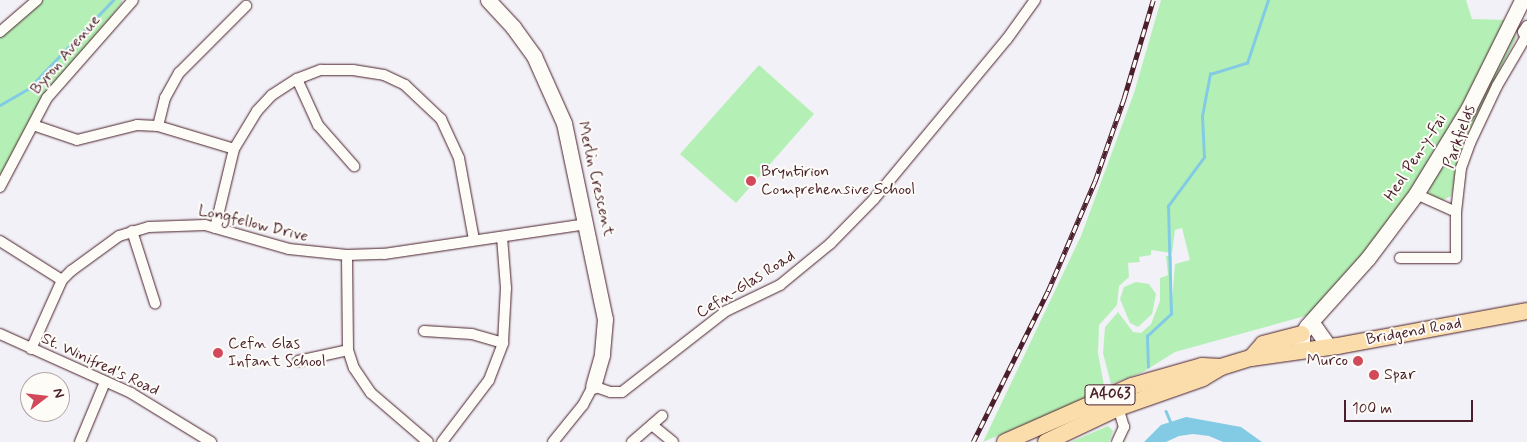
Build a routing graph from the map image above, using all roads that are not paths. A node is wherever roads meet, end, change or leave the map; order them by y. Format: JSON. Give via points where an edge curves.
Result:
{"nodes":[{"id":1,"x":37,"y":0,"type":"edge"},
{"id":2,"x":133,"y":0,"type":"edge"},
{"id":3,"x":488,"y":0,"type":"edge"},
{"id":4,"x":1035,"y":0,"type":"edge"},
{"id":5,"x":1522,"y":0,"type":"edge"},
{"id":6,"x":246,"y":6,"type":"dead end"},
{"id":7,"x":1527,"y":26,"type":"edge"},
{"id":8,"x":0,"y":32,"type":"edge"},
{"id":9,"x":1526,"y":39,"type":"edge"},
{"id":10,"x":297,"y":79,"type":"junction"},
{"id":11,"x":33,"y":125,"type":"junction"},
{"id":12,"x":158,"y":126,"type":"junction"},
{"id":13,"x":234,"y":149,"type":"junction"},
{"id":14,"x":354,"y":166,"type":"dead end"},
{"id":15,"x":0,"y":187,"type":"edge"},
{"id":16,"x":1416,"y":194,"type":"junction"},
{"id":17,"x":1456,"y":212,"type":"junction"},
{"id":18,"x":587,"y":224,"type":"junction"},
{"id":19,"x":215,"y":228,"type":"junction"},
{"id":20,"x":132,"y":231,"type":"junction"},
{"id":21,"x":502,"y":236,"type":"junction"},
{"id":22,"x":474,"y":240,"type":"junction"},
{"id":23,"x":0,"y":241,"type":"edge"},
{"id":24,"x":347,"y":256,"type":"junction"},
{"id":25,"x":1400,"y":258,"type":"dead end"},
{"id":26,"x":62,"y":280,"type":"junction"},
{"id":27,"x":156,"y":303,"type":"dead end"},
{"id":28,"x":1527,"y":311,"type":"edge"},
{"id":29,"x":1310,"y":327,"type":"junction"},
{"id":30,"x":424,"y":331,"type":"dead end"},
{"id":31,"x":0,"y":334,"type":"edge"},
{"id":32,"x":503,"y":343,"type":"junction"},
{"id":33,"x":1329,"y":347,"type":"junction"},
{"id":34,"x":31,"y":349,"type":"junction"},
{"id":35,"x":348,"y":350,"type":"junction"},
{"id":36,"x":1302,"y":352,"type":"junction"},
{"id":37,"x":1251,"y":358,"type":"junction"},
{"id":38,"x":298,"y":361,"type":"dead end"},
{"id":39,"x":105,"y":382,"type":"junction"},
{"id":40,"x":593,"y":386,"type":"junction"},
{"id":41,"x":1116,"y":401,"type":"junction"},
{"id":42,"x":662,"y":416,"type":"dead end"},
{"id":43,"x":652,"y":425,"type":"junction"},
{"id":44,"x":80,"y":442,"type":"edge"},
{"id":45,"x":211,"y":442,"type":"edge"},
{"id":46,"x":428,"y":442,"type":"edge"},
{"id":47,"x":442,"y":442,"type":"edge"},
{"id":48,"x":553,"y":442,"type":"edge"},
{"id":49,"x":632,"y":442,"type":"edge"},
{"id":50,"x":674,"y":442,"type":"edge"},
{"id":51,"x":1005,"y":442,"type":"edge"},
{"id":52,"x":1046,"y":442,"type":"edge"},
{"id":53,"x":1117,"y":442,"type":"edge"}],
"edges":[{"from":1,"to":8,"type":"street"},
{"from":2,"to":11,"type":"street","name":"Byron Avenue","via":[[47,98]]},
{"from":3,"to":18,"type":"street","name":"Merlin Crescent","via":[[525,42],[557,104],[569,141]]},
{"from":4,"to":40,"type":"street","name":"Cefn-Glas Road","via":[[1007,39],[874,199],[794,276],[726,311],[622,392]]},
{"from":5,"to":16,"type":"street","name":"Heol Pen-y-Fai","via":[[1468,109]]},
{"from":6,"to":12,"type":"street","via":[[179,73],[168,92]]},
{"from":7,"to":9,"type":"street","name":"Parkfields","via":[[1523,32]]},
{"from":9,"to":17,"type":"street","name":"Parkfields","via":[[1506,69],[1470,142],[1461,168]]},
{"from":10,"to":13,"type":"street","via":[[283,86],[262,106],[245,126]]},
{"from":10,"to":14,"type":"street","via":[[318,125]]},
{"from":10,"to":22,"type":"street","via":[[321,70],[373,71],[405,85],[430,106],[450,133],[460,158]]},
{"from":11,"to":12,"type":"street","via":[[77,140],[137,125]]},
{"from":11,"to":15,"type":"street","name":"Byron Avenue"},
{"from":12,"to":13,"type":"street"},
{"from":13,"to":19,"type":"street"},
{"from":16,"to":17,"type":"street"},
{"from":16,"to":29,"type":"street","name":"Heol Pen-y-Fai"},
{"from":17,"to":25,"type":"street","name":"Parkfields","via":[[1456,258]]},
{"from":18,"to":21,"type":"street","name":"Longfellow Drive"},
{"from":18,"to":40,"type":"street","name":"Merlin Crescent","via":[[605,319],[602,355]]},
{"from":19,"to":20,"type":"street","name":"Longfellow Drive","via":[[169,224]]},
{"from":19,"to":24,"type":"street","name":"Longfellow Drive","via":[[289,249]]},
{"from":20,"to":26,"type":"street","name":"Longfellow Drive","via":[[82,260]]},
{"from":20,"to":27,"type":"street"},
{"from":21,"to":22,"type":"street","name":"Longfellow Drive"},
{"from":21,"to":32,"type":"street","via":[[506,288]]},
{"from":22,"to":24,"type":"street","name":"Longfellow Drive","via":[[384,254]]},
{"from":23,"to":26,"type":"street"},
{"from":24,"to":35,"type":"street"},
{"from":26,"to":34,"type":"street","name":"Longfellow Drive"},
{"from":28,"to":33,"type":"main road","name":"Bridgend Road","number":"A4063"},
{"from":29,"to":33,"type":"street"},
{"from":29,"to":36,"type":"street","name":"Heol Pen-y-Fai","via":[[1310,340]]},
{"from":29,"to":37,"type":"main road","via":[[1264,344]]},
{"from":30,"to":32,"type":"street","via":[[472,334]]},
{"from":31,"to":34,"type":"street","name":"St. Winifred's Road"},
{"from":32,"to":47,"type":"street","via":[[489,380]]},
{"from":33,"to":36,"type":"main road","name":"Bridgend Road","number":"A4063"},
{"from":34,"to":39,"type":"street","name":"St. Winifred's Road"},
{"from":35,"to":38,"type":"street"},
{"from":35,"to":46,"type":"street","via":[[362,383]]},
{"from":36,"to":37,"type":"main road","number":"A4063"},
{"from":37,"to":41,"type":"main road","number":"A4063","via":[[1221,367],[1204,378]]},
{"from":39,"to":44,"type":"street"},
{"from":39,"to":45,"type":"street","name":"St. Winifred's Road","via":[[131,393]]},
{"from":40,"to":48,"type":"street","via":[[583,405]]},
{"from":41,"to":51,"type":"main road","number":"A4063"},
{"from":41,"to":52,"type":"main road","number":"A4063"},
{"from":41,"to":53,"type":"street","via":[[1124,426]]},
{"from":42,"to":43,"type":"street"},
{"from":43,"to":49,"type":"street"},
{"from":43,"to":50,"type":"street"}]}
